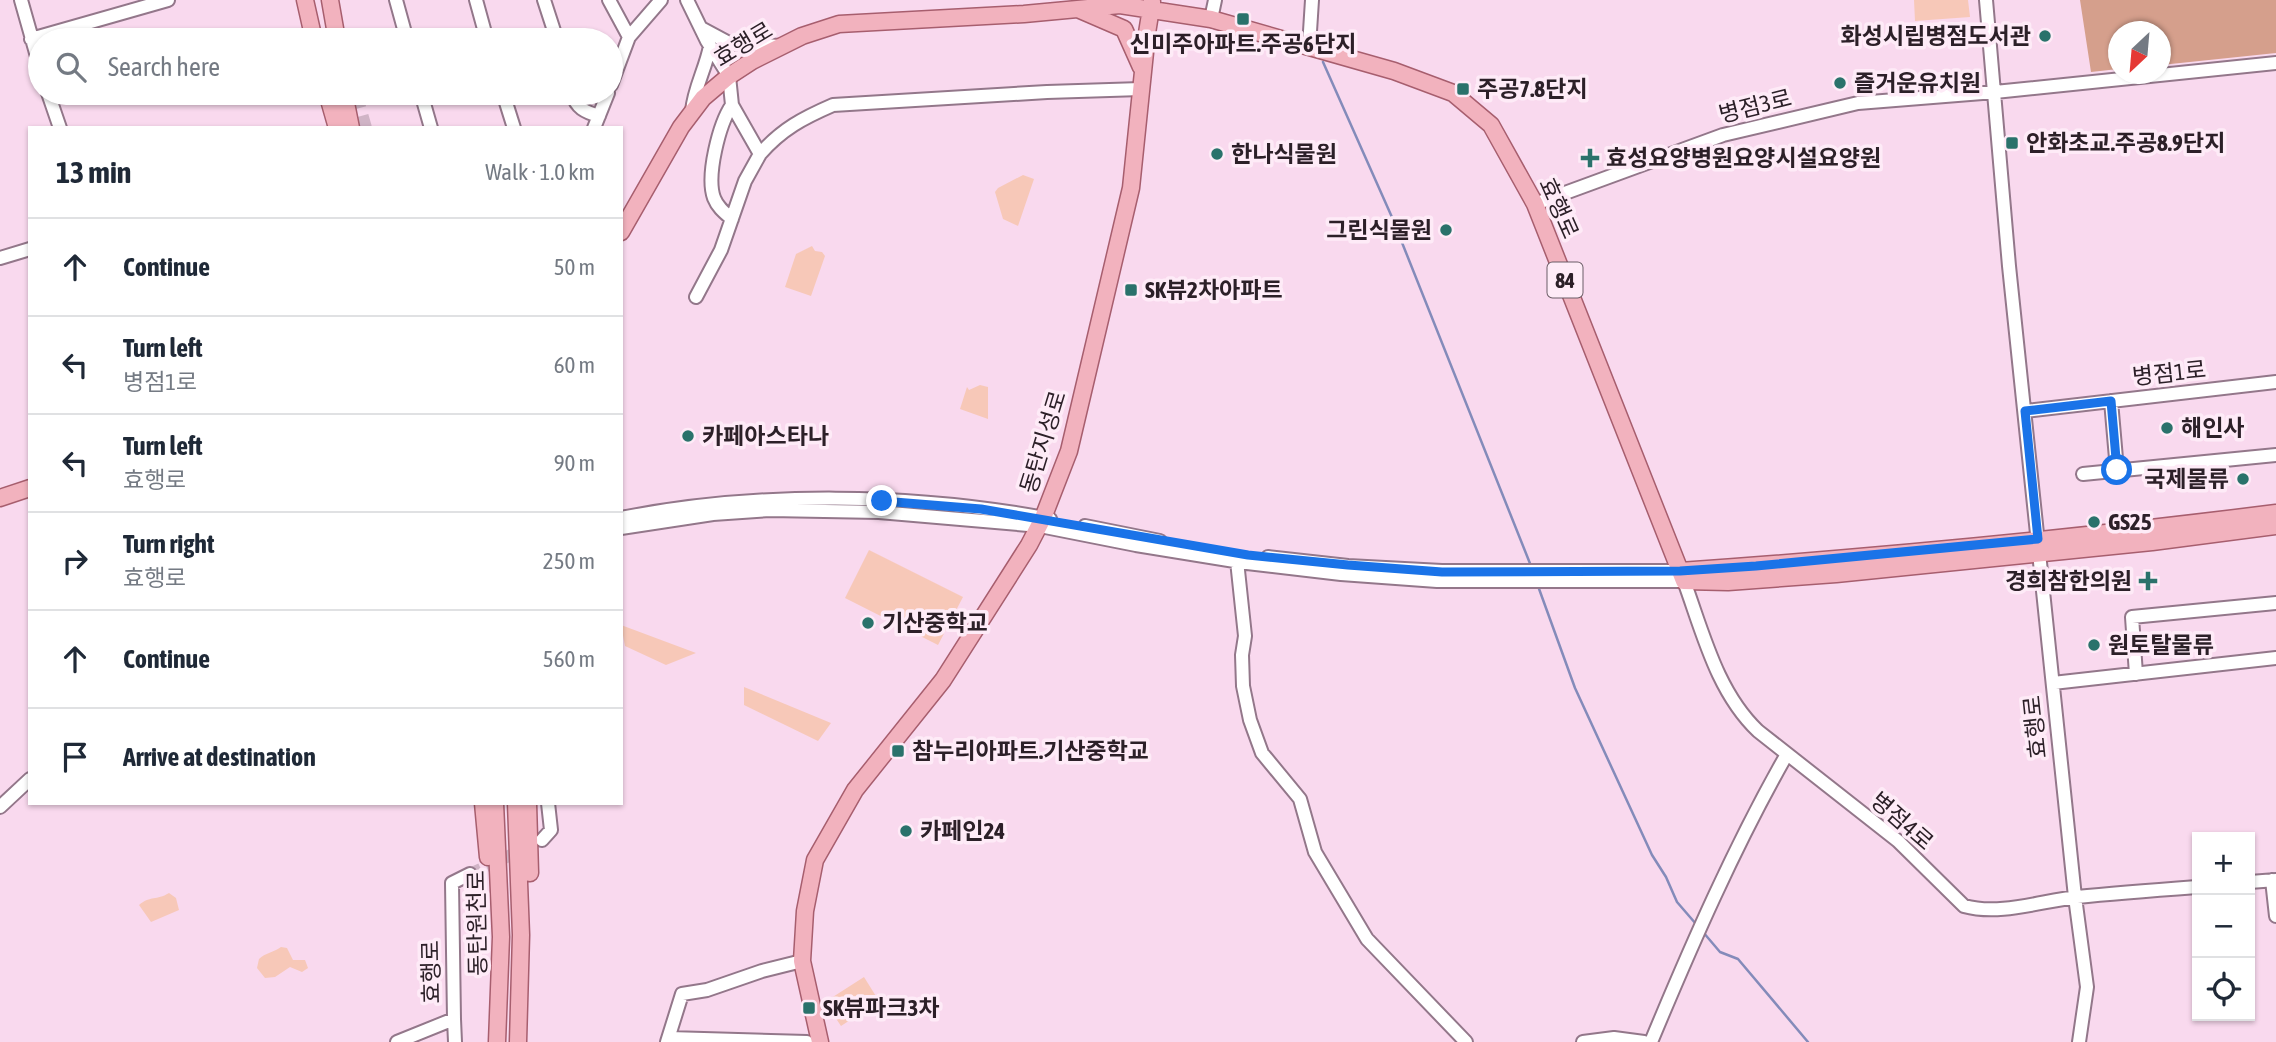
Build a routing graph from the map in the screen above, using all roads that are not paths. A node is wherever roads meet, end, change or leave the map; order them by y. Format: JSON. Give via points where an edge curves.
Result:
{"nodes":[{"id":1,"x":22,"y":0,"type":"edge"},
{"id":2,"x":168,"y":0,"type":"edge"},
{"id":3,"x":305,"y":0,"type":"edge"},
{"id":4,"x":330,"y":0,"type":"edge"},
{"id":5,"x":396,"y":0,"type":"edge"},
{"id":6,"x":476,"y":0,"type":"edge"},
{"id":7,"x":544,"y":0,"type":"edge"},
{"id":8,"x":609,"y":0,"type":"edge"},
{"id":9,"x":661,"y":0,"type":"edge"},
{"id":10,"x":687,"y":0,"type":"edge"},
{"id":11,"x":1214,"y":0,"type":"edge"},
{"id":12,"x":1312,"y":0,"type":"edge"},
{"id":13,"x":1986,"y":0,"type":"edge"},
{"id":14,"x":1152,"y":5,"type":"edge"},
{"id":15,"x":1023,"y":7,"type":"edge"},
{"id":16,"x":1075,"y":8,"type":"junction"},
{"id":17,"x":1212,"y":19,"type":"junction"},
{"id":18,"x":700,"y":27,"type":"junction"},
{"id":19,"x":28,"y":28,"type":"edge"},
{"id":20,"x":70,"y":28,"type":"edge"},
{"id":21,"x":311,"y":28,"type":"edge"},
{"id":22,"x":335,"y":28,"type":"edge"},
{"id":23,"x":404,"y":28,"type":"edge"},
{"id":24,"x":484,"y":28,"type":"edge"},
{"id":25,"x":553,"y":28,"type":"edge"},
{"id":26,"x":629,"y":37,"type":"junction"},
{"id":27,"x":1302,"y":45,"type":"junction"},
{"id":28,"x":710,"y":46,"type":"junction"},
{"id":29,"x":781,"y":46,"type":"junction"},
{"id":30,"x":623,"y":53,"type":"edge"},
{"id":31,"x":2276,"y":64,"type":"edge"},
{"id":32,"x":1143,"y":71,"type":"junction"},
{"id":33,"x":729,"y":76,"type":"junction"},
{"id":34,"x":1141,"y":89,"type":"junction"},
{"id":35,"x":1995,"y":92,"type":"junction"},
{"id":36,"x":52,"y":105,"type":"edge"},
{"id":37,"x":330,"y":105,"type":"edge"},
{"id":38,"x":346,"y":105,"type":"edge"},
{"id":39,"x":424,"y":105,"type":"edge"},
{"id":40,"x":507,"y":105,"type":"edge"},
{"id":41,"x":578,"y":105,"type":"edge"},
{"id":42,"x":603,"y":105,"type":"edge"},
{"id":43,"x":732,"y":106,"type":"junction"},
{"id":44,"x":692,"y":111,"type":"junction"},
{"id":45,"x":597,"y":122,"type":"edge"},
{"id":46,"x":59,"y":126,"type":"edge"},
{"id":47,"x":336,"y":126,"type":"edge"},
{"id":48,"x":351,"y":126,"type":"edge"},
{"id":49,"x":430,"y":126,"type":"edge"},
{"id":50,"x":513,"y":126,"type":"edge"},
{"id":51,"x":760,"y":154,"type":"junction"},
{"id":52,"x":1535,"y":204,"type":"junction"},
{"id":53,"x":732,"y":219,"type":"junction"},
{"id":54,"x":623,"y":229,"type":"edge"},
{"id":55,"x":28,"y":250,"type":"edge"},
{"id":56,"x":0,"y":258,"type":"edge"},
{"id":57,"x":696,"y":297,"type":"dead end"},
{"id":58,"x":2276,"y":382,"type":"edge"},
{"id":59,"x":2111,"y":401,"type":"junction"},
{"id":60,"x":2025,"y":411,"type":"junction"},
{"id":61,"x":2276,"y":455,"type":"edge"},
{"id":62,"x":2117,"y":470,"type":"junction"},
{"id":63,"x":2083,"y":474,"type":"dead end"},
{"id":64,"x":28,"y":489,"type":"edge"},
{"id":65,"x":0,"y":498,"type":"edge"},
{"id":66,"x":2276,"y":513,"type":"edge"},
{"id":67,"x":623,"y":518,"type":"edge"},
{"id":68,"x":1041,"y":522,"type":"junction"},
{"id":69,"x":2276,"y":526,"type":"edge"},
{"id":70,"x":623,"y":528,"type":"edge"},
{"id":71,"x":2039,"y":546,"type":"junction"},
{"id":72,"x":1237,"y":561,"type":"junction"},
{"id":73,"x":1682,"y":576,"type":"junction"},
{"id":74,"x":1508,"y":577,"type":"junction"},
{"id":75,"x":2276,"y":603,"type":"edge"},
{"id":76,"x":2276,"y":658,"type":"edge"},
{"id":77,"x":2136,"y":674,"type":"junction"},
{"id":78,"x":2053,"y":683,"type":"junction"},
{"id":79,"x":1787,"y":754,"type":"junction"},
{"id":80,"x":28,"y":781,"type":"edge"},
{"id":81,"x":483,"y":805,"type":"edge"},
{"id":82,"x":495,"y":805,"type":"edge"},
{"id":83,"x":516,"y":805,"type":"edge"},
{"id":84,"x":528,"y":805,"type":"edge"},
{"id":85,"x":548,"y":805,"type":"edge"},
{"id":86,"x":0,"y":807,"type":"edge"},
{"id":87,"x":542,"y":840,"type":"dead end"},
{"id":88,"x":470,"y":874,"type":"tunnel mouth"},
{"id":89,"x":2274,"y":880,"type":"edge"},
{"id":90,"x":2255,"y":882,"type":"edge"},
{"id":91,"x":2192,"y":887,"type":"edge"},
{"id":92,"x":2075,"y":897,"type":"junction"},
{"id":93,"x":521,"y":913,"type":"junction"},
{"id":94,"x":501,"y":915,"type":"junction"},
{"id":95,"x":2276,"y":916,"type":"edge"},
{"id":96,"x":803,"y":961,"type":"junction"},
{"id":97,"x":454,"y":1019,"type":"junction"},
{"id":98,"x":668,"y":1040,"type":"edge"},
{"id":99,"x":397,"y":1042,"type":"edge"},
{"id":100,"x":455,"y":1042,"type":"edge"},
{"id":101,"x":497,"y":1042,"type":"edge"},
{"id":102,"x":518,"y":1042,"type":"edge"},
{"id":103,"x":807,"y":1042,"type":"edge"},
{"id":104,"x":820,"y":1042,"type":"edge"},
{"id":105,"x":1466,"y":1042,"type":"edge"},
{"id":106,"x":1583,"y":1042,"type":"edge"},
{"id":107,"x":1644,"y":1042,"type":"edge"},
{"id":108,"x":1651,"y":1042,"type":"edge"},
{"id":109,"x":2079,"y":1042,"type":"edge"}],
"edges":[{"from":1,"to":19,"type":"street"},
{"from":2,"to":20,"type":"street"},
{"from":3,"to":21,"type":"main road"},
{"from":4,"to":22,"type":"main road"},
{"from":5,"to":23,"type":"street"},
{"from":6,"to":24,"type":"street"},
{"from":7,"to":25,"type":"street"},
{"from":8,"to":26,"type":"street"},
{"from":9,"to":26,"type":"street"},
{"from":10,"to":18,"type":"street"},
{"from":11,"to":17,"type":"street"},
{"from":12,"to":27,"type":"street"},
{"from":13,"to":35,"type":"street"},
{"from":14,"to":16,"type":"main road","name":"효행로","number":"84"},
{"from":14,"to":17,"type":"main road","name":"효행로","number":"84"},
{"from":14,"to":32,"type":"main road","name":"동탄지성로"},
{"from":15,"to":16,"type":"main road","name":"효행로","number":"84"},
{"from":15,"to":29,"type":"main road","name":"효행로","number":"84","via":[[838,24]]},
{"from":16,"to":32,"type":"main road","via":[[1124,30]]},
{"from":17,"to":27,"type":"main road","name":"효행로","number":"84"},
{"from":18,"to":28,"type":"street"},
{"from":18,"to":29,"type":"street","via":[[729,43]]},
{"from":26,"to":30,"type":"street"},
{"from":27,"to":52,"type":"main road","name":"효행로","number":"84","via":[[1453,93],[1491,125]]},
{"from":28,"to":33,"type":"street"},
{"from":28,"to":44,"type":"street"},
{"from":29,"to":33,"type":"main road","name":"효행로","number":"84"},
{"from":31,"to":35,"type":"street","name":"병점3로"},
{"from":32,"to":34,"type":"main road","name":"동탄지성로"},
{"from":33,"to":43,"type":"street"},
{"from":33,"to":44,"type":"main road","name":"효행로","number":"84"},
{"from":34,"to":51,"type":"street","via":[[833,105],[800,119]]},
{"from":34,"to":68,"type":"main road","name":"동탄지성로","via":[[1131,188],[1069,451]]},
{"from":35,"to":52,"type":"street","name":"병점3로","via":[[1858,103],[1723,135]]},
{"from":35,"to":60,"type":"street","name":"효행로"},
{"from":36,"to":46,"type":"street"},
{"from":37,"to":47,"type":"main road"},
{"from":38,"to":48,"type":"main road"},
{"from":39,"to":49,"type":"street"},
{"from":40,"to":50,"type":"street"},
{"from":41,"to":45,"type":"street"},
{"from":42,"to":45,"type":"street"},
{"from":43,"to":51,"type":"street"},
{"from":43,"to":53,"type":"street","via":[[724,116],[711,179],[720,209]]},
{"from":44,"to":54,"type":"main road","name":"효행로","number":"84"},
{"from":51,"to":53,"type":"street"},
{"from":52,"to":73,"type":"main road","name":"효행로","number":"84"},
{"from":53,"to":57,"type":"street"},
{"from":55,"to":56,"type":"street"},
{"from":58,"to":59,"type":"street","name":"병점1로"},
{"from":59,"to":60,"type":"street","name":"병점1로"},
{"from":59,"to":62,"type":"street"},
{"from":60,"to":71,"type":"street","name":"효행로"},
{"from":61,"to":62,"type":"street"},
{"from":62,"to":63,"type":"street"},
{"from":64,"to":65,"type":"main road"},
{"from":66,"to":71,"type":"main road"},
{"from":67,"to":68,"type":"street","via":[[708,504],[802,498],[961,507]]},
{"from":68,"to":70,"type":"street","via":[[769,510],[713,513]]},
{"from":68,"to":72,"type":"street","via":[[1136,545]]},
{"from":68,"to":74,"type":"street","via":[[1248,555]]},
{"from":68,"to":96,"type":"main road","name":"동탄지성로","via":[[943,680],[855,790],[815,860],[804,911]]},
{"from":69,"to":71,"type":"main road","via":[[2152,542]]},
{"from":71,"to":73,"type":"main road","via":[[1836,574],[1728,582]]},
{"from":71,"to":78,"type":"street","name":"효행로"},
{"from":72,"to":74,"type":"street","via":[[1437,581]]},
{"from":72,"to":105,"type":"street","via":[[1245,636],[1243,686],[1262,753],[1300,800],[1315,852],[1367,939]]},
{"from":73,"to":74,"type":"street"},
{"from":73,"to":79,"type":"street","name":"병점4로","via":[[1724,688],[1740,715]]},
{"from":75,"to":77,"type":"street","via":[[2132,617]]},
{"from":76,"to":77,"type":"street"},
{"from":77,"to":78,"type":"street"},
{"from":78,"to":92,"type":"street","name":"효행로"},
{"from":79,"to":92,"type":"street","name":"병점4로","via":[[1898,841],[1964,905],[1997,908]]},
{"from":79,"to":108,"type":"street","via":[[1693,943]]},
{"from":80,"to":86,"type":"street"},
{"from":81,"to":94,"type":"main road","via":[[491,887]]},
{"from":82,"to":94,"type":"main road","name":"동탄원천로"},
{"from":83,"to":93,"type":"main road","name":"동탄원천로"},
{"from":84,"to":93,"type":"main road","via":[[530,874]]},
{"from":85,"to":87,"type":"street","via":[[551,830]]},
{"from":88,"to":97,"type":"street","name":"효행로","via":[[452,883]]},
{"from":89,"to":90,"type":"street"},
{"from":89,"to":95,"type":"street"},
{"from":91,"to":92,"type":"street","name":"병점4로"},
{"from":92,"to":109,"type":"street","name":"효행로","via":[[2087,987]]},
{"from":93,"to":102,"type":"main road","name":"동탄원천로"},
{"from":94,"to":101,"type":"main road","name":"동탄원천로"},
{"from":96,"to":98,"type":"street","via":[[682,994]]},
{"from":96,"to":104,"type":"main road","name":"동탄지성로"},
{"from":97,"to":99,"type":"street","name":"효행로"},
{"from":97,"to":100,"type":"street"},
{"from":98,"to":103,"type":"street"},
{"from":106,"to":107,"type":"street","via":[[1614,1038]]}]}
